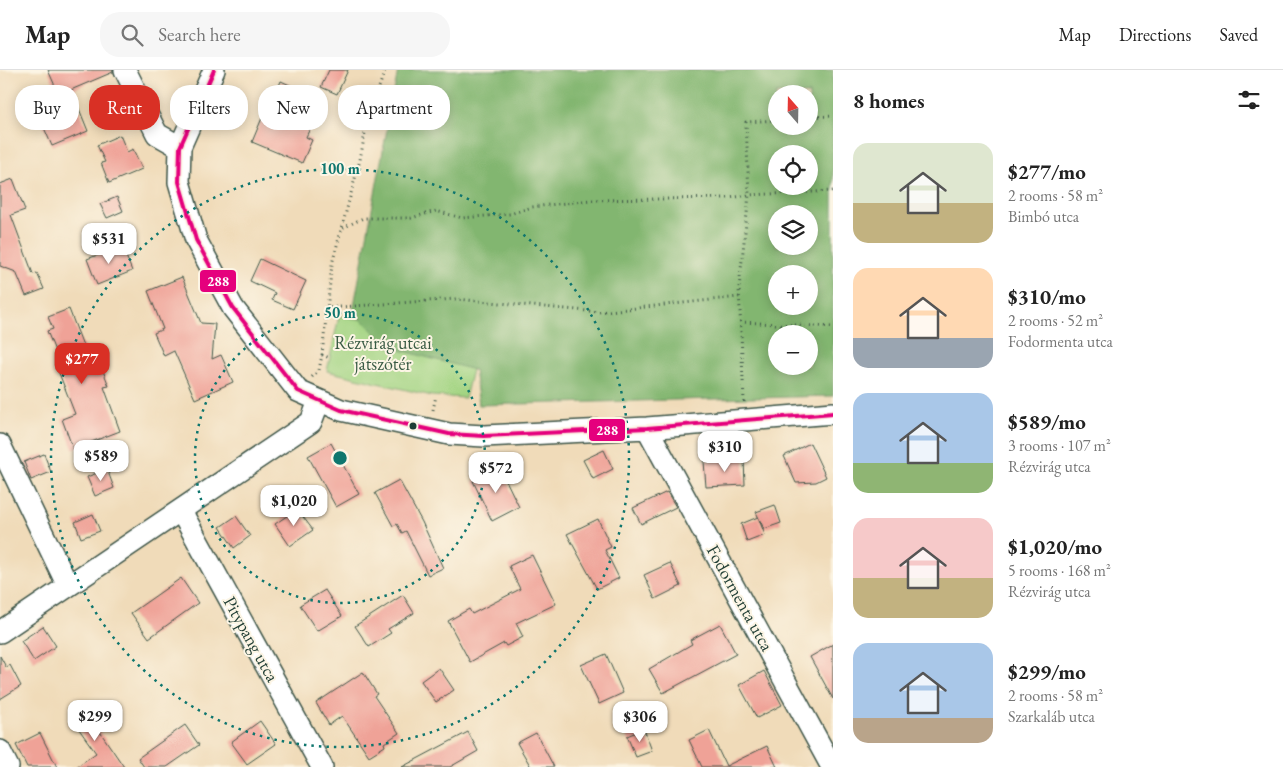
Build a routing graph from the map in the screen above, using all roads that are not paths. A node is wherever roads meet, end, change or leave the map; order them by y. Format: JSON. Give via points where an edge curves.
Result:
{"nodes":[{"id":1,"x":125,"y":70,"type":"edge"},
{"id":2,"x":214,"y":70,"type":"edge"},
{"id":3,"x":180,"y":147,"type":"junction"},
{"id":4,"x":319,"y":401,"type":"junction"},
{"id":5,"x":833,"y":413,"type":"edge"},
{"id":6,"x":647,"y":428,"type":"junction"},
{"id":7,"x":0,"y":445,"type":"edge"},
{"id":8,"x":181,"y":511,"type":"junction"},
{"id":9,"x":68,"y":586,"type":"junction"},
{"id":10,"x":0,"y":632,"type":"edge"},
{"id":11,"x":0,"y":752,"type":"edge"},
{"id":12,"x":8,"y":767,"type":"edge"},
{"id":13,"x":322,"y":767,"type":"edge"},
{"id":14,"x":832,"y":767,"type":"edge"}],
"edges":[{"from":1,"to":3,"type":"street","via":[[157,134]]},
{"from":2,"to":3,"type":"street"},
{"from":3,"to":4,"type":"street","via":[[179,182],[196,240],[233,308],[298,391]]},
{"from":4,"to":6,"type":"street","via":[[341,410],[449,434],[534,435]]},
{"from":4,"to":8,"type":"street","via":[[311,422]]},
{"from":5,"to":6,"type":"street"},
{"from":6,"to":14,"type":"street","name":"Fodormenta utca"},
{"from":7,"to":9,"type":"street"},
{"from":8,"to":9,"type":"street"},
{"from":8,"to":13,"type":"street","name":"Pitypang utca"},
{"from":9,"to":10,"type":"street"},
{"from":11,"to":12,"type":"street"}]}
